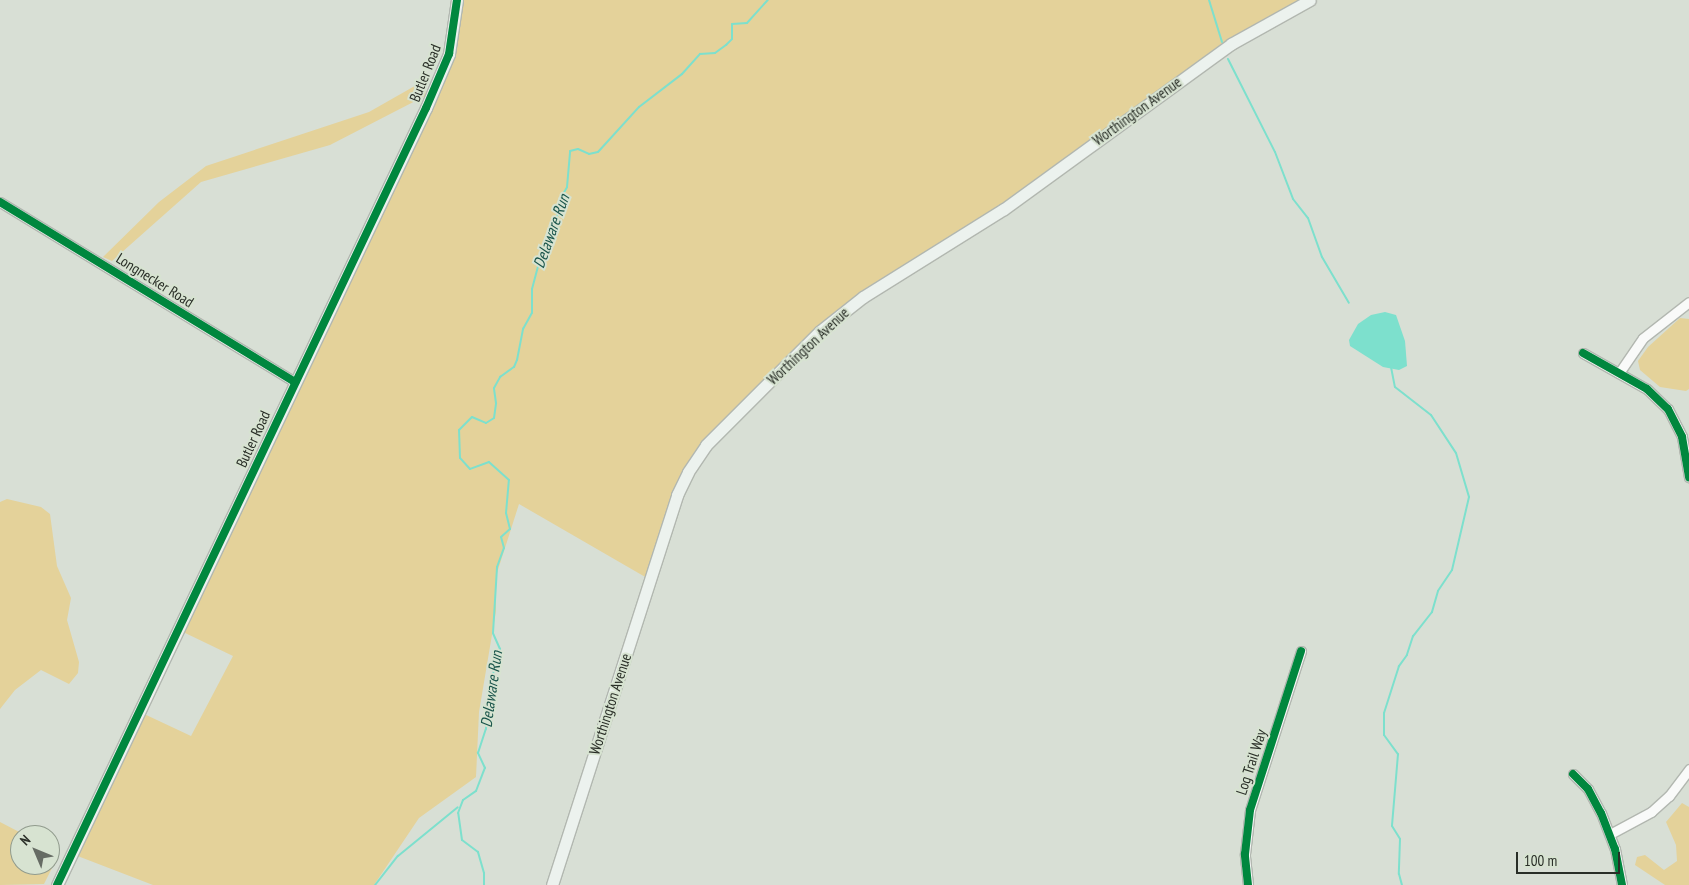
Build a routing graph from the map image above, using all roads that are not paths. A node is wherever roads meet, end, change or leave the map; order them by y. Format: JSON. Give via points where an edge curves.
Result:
{"nodes":[{"id":1,"x":457,"y":0,"type":"edge"},
{"id":2,"x":1310,"y":0,"type":"edge"},
{"id":3,"x":0,"y":202,"type":"edge"},
{"id":4,"x":1689,"y":302,"type":"edge"},
{"id":5,"x":1583,"y":353,"type":"dead end"},
{"id":6,"x":1619,"y":373,"type":"junction"},
{"id":7,"x":295,"y":382,"type":"junction"},
{"id":8,"x":1689,"y":477,"type":"edge"},
{"id":9,"x":1301,"y":650,"type":"dead end"},
{"id":10,"x":1689,"y":769,"type":"edge"},
{"id":11,"x":1573,"y":774,"type":"dead end"},
{"id":12,"x":1610,"y":834,"type":"junction"},
{"id":13,"x":57,"y":885,"type":"edge"},
{"id":14,"x":552,"y":885,"type":"edge"},
{"id":15,"x":1248,"y":885,"type":"edge"},
{"id":16,"x":1622,"y":885,"type":"edge"}],
"edges":[{"from":1,"to":7,"type":"main road","name":"Butler Road","via":[[454,33],[440,76]]},
{"from":2,"to":14,"type":"main road","name":"Worthington Avenue","via":[[1231,44],[1004,209],[863,297],[820,331],[706,445],[688,472],[678,495]]},
{"from":3,"to":7,"type":"street","name":"Longnecker Road"},
{"from":4,"to":6,"type":"street","via":[[1643,338]]},
{"from":5,"to":6,"type":"street"},
{"from":6,"to":8,"type":"street","via":[[1653,393],[1673,415],[1684,444]]},
{"from":7,"to":13,"type":"main road","name":"Butler Road"},
{"from":9,"to":15,"type":"street","name":"Log Trail Way","via":[[1250,810],[1245,854]]},
{"from":10,"to":12,"type":"street","via":[[1669,796],[1651,812]]},
{"from":11,"to":12,"type":"street","via":[[1593,796]]},
{"from":12,"to":16,"type":"street"}]}
